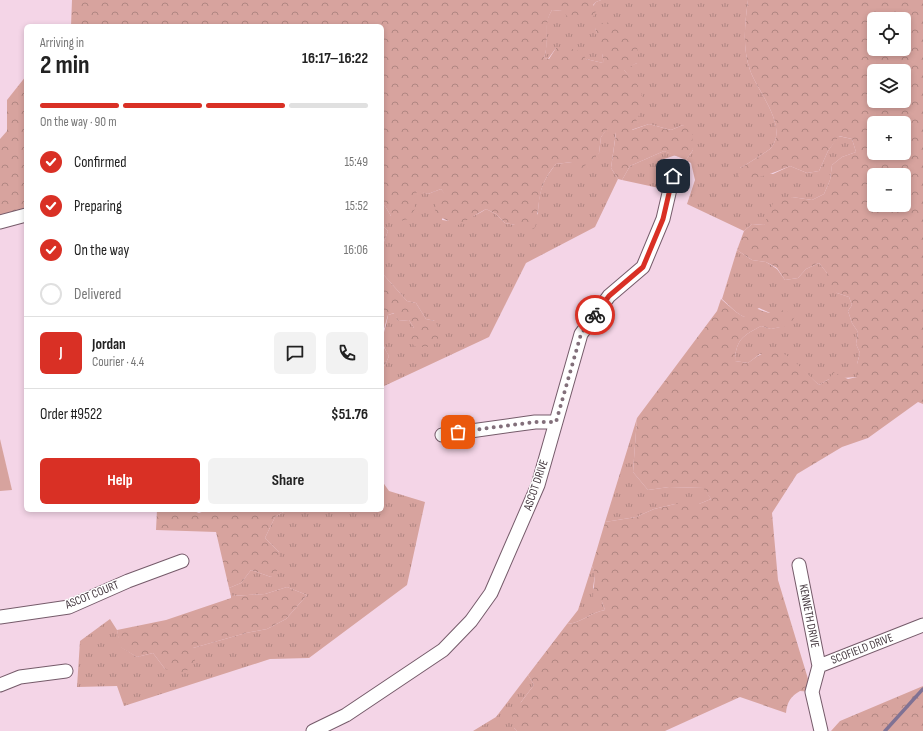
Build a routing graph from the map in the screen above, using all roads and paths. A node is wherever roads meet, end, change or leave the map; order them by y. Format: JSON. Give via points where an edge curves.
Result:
{"nodes":[{"id":1,"x":673,"y":176,"type":"dead end"},
{"id":2,"x":24,"y":216,"type":"edge"},
{"id":3,"x":0,"y":222,"type":"edge"},
{"id":4,"x":556,"y":422,"type":"junction"},
{"id":5,"x":442,"y":435,"type":"dead end"},
{"id":6,"x":182,"y":561,"type":"dead end"},
{"id":7,"x":800,"y":565,"type":"dead end"},
{"id":8,"x":0,"y":617,"type":"edge"},
{"id":9,"x":923,"y":625,"type":"edge"},
{"id":10,"x":819,"y":666,"type":"junction"},
{"id":11,"x":66,"y":671,"type":"dead end"},
{"id":12,"x":0,"y":685,"type":"edge"},
{"id":13,"x":313,"y":731,"type":"edge"},
{"id":14,"x":821,"y":731,"type":"edge"}],
"edges":[{"from":1,"to":4,"type":"street","name":"ASCOT DRIVE","via":[[663,219],[643,267],[609,296],[581,334]]},
{"from":2,"to":3,"type":"street"},
{"from":4,"to":5,"type":"street","via":[[535,422]]},
{"from":4,"to":13,"type":"street","name":"ASCOT DRIVE","via":[[528,510],[491,593],[471,621],[443,650],[346,715]]},
{"from":6,"to":8,"type":"street","name":"ASCOT COURT","via":[[69,607]]},
{"from":7,"to":10,"type":"street","name":"KENNETH DRIVE"},
{"from":9,"to":10,"type":"street","name":"SCOFIELD DRIVE"},
{"from":10,"to":14,"type":"street","name":"SCOFIELD DRIVE","via":[[812,692]]},
{"from":11,"to":12,"type":"street","via":[[20,677]]}]}
